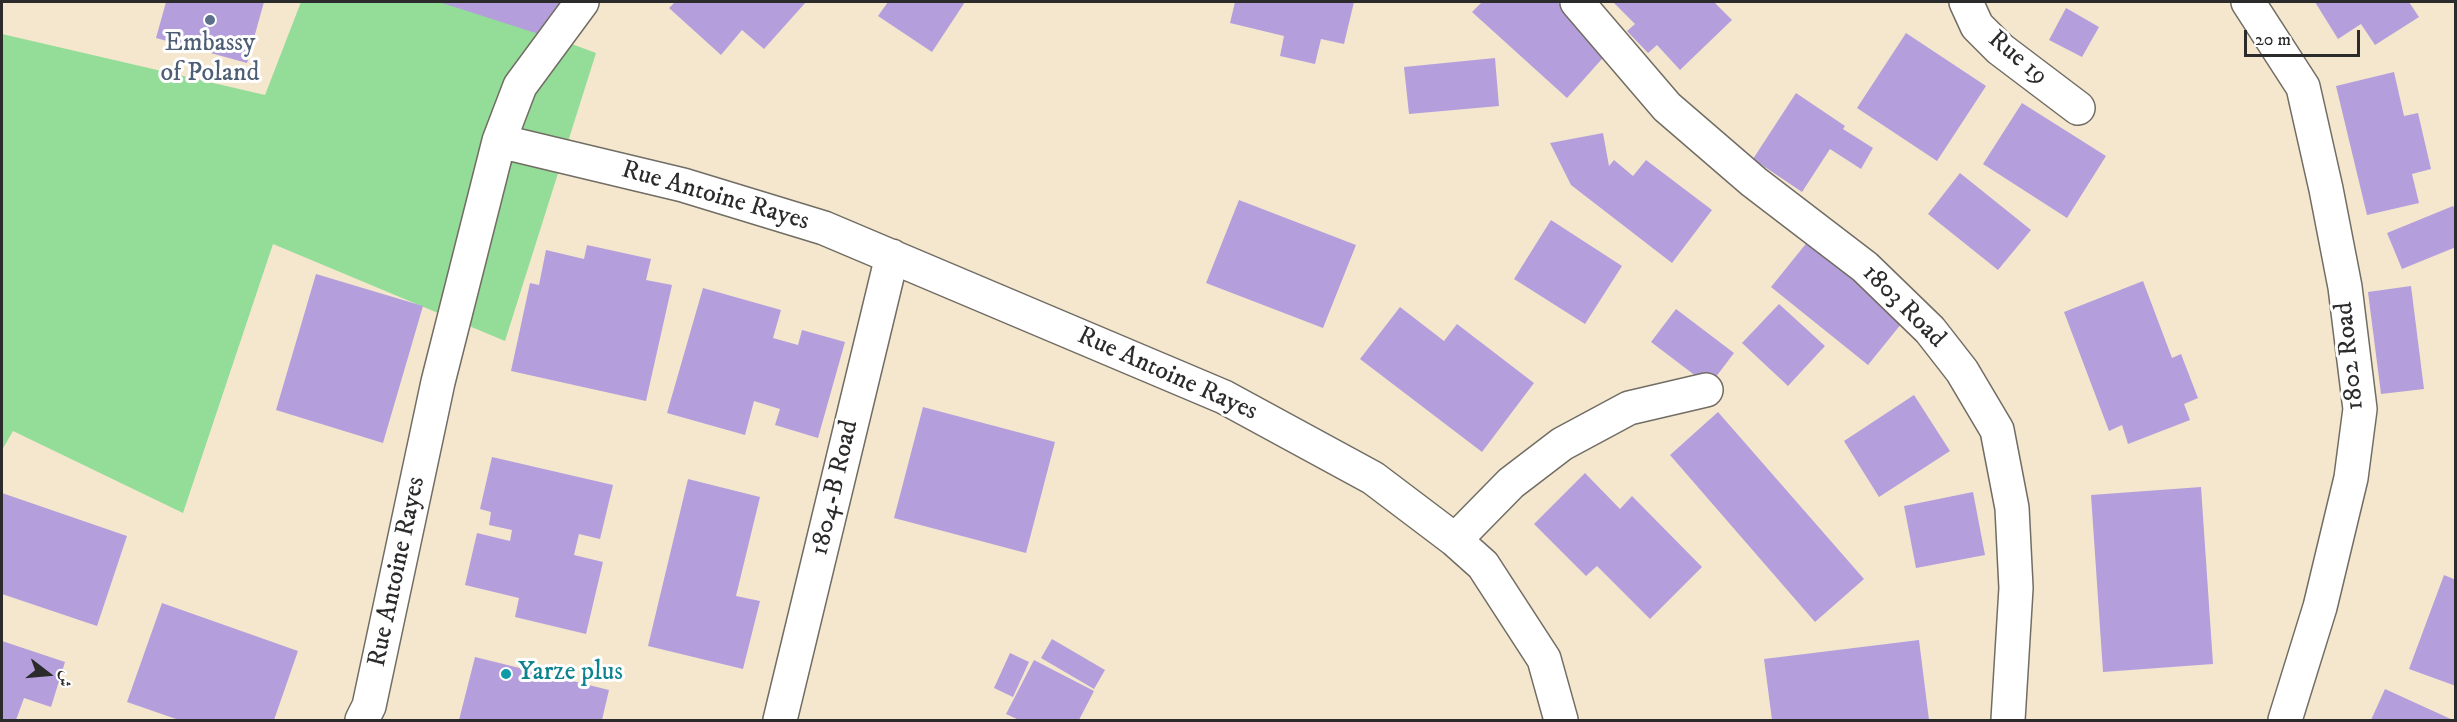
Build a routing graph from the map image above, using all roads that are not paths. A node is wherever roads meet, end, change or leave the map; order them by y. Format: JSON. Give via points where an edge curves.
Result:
{"nodes":[{"id":1,"x":582,"y":2,"type":"edge"},
{"id":2,"x":1577,"y":2,"type":"edge"},
{"id":3,"x":1966,"y":2,"type":"edge"},
{"id":4,"x":2248,"y":2,"type":"edge"},
{"id":5,"x":2078,"y":108,"type":"dead end"},
{"id":6,"x":499,"y":141,"type":"junction"},
{"id":7,"x":892,"y":256,"type":"junction"},
{"id":8,"x":1706,"y":390,"type":"dead end"},
{"id":9,"x":1455,"y":540,"type":"junction"},
{"id":10,"x":362,"y":720,"type":"edge"},
{"id":11,"x":780,"y":720,"type":"edge"},
{"id":12,"x":1561,"y":720,"type":"edge"},
{"id":13,"x":2008,"y":720,"type":"edge"},
{"id":14,"x":2285,"y":720,"type":"edge"}],
"edges":[{"from":1,"to":6,"type":"street","via":[[520,86]]},
{"from":2,"to":13,"type":"street","name":"1803 Road","via":[[1667,107],[1754,182],[1865,267],[1930,330],[1962,370],[1997,430],[2012,508],[2016,588]]},
{"from":3,"to":5,"type":"street","name":"Rue 19","via":[[1977,26],[2000,49]]},
{"from":4,"to":14,"type":"street","name":"1802 Road","via":[[2303,87],[2344,287],[2360,409],[2351,478],[2332,560]]},
{"from":6,"to":7,"type":"street","name":"Rue Antoine Rayes","via":[[683,185],[824,228]]},
{"from":6,"to":10,"type":"street","name":"Rue Antoine Rayes","via":[[438,382],[369,706]]},
{"from":7,"to":9,"type":"street","name":"Rue Antoine Rayes","via":[[1224,397],[1373,478]]},
{"from":7,"to":11,"type":"street","name":"1804-B Road"},
{"from":8,"to":9,"type":"street","via":[[1629,408],[1562,444],[1511,483]]},
{"from":9,"to":12,"type":"street","name":"Rue Antoine Rayes","via":[[1483,565],[1544,659]]}]}
